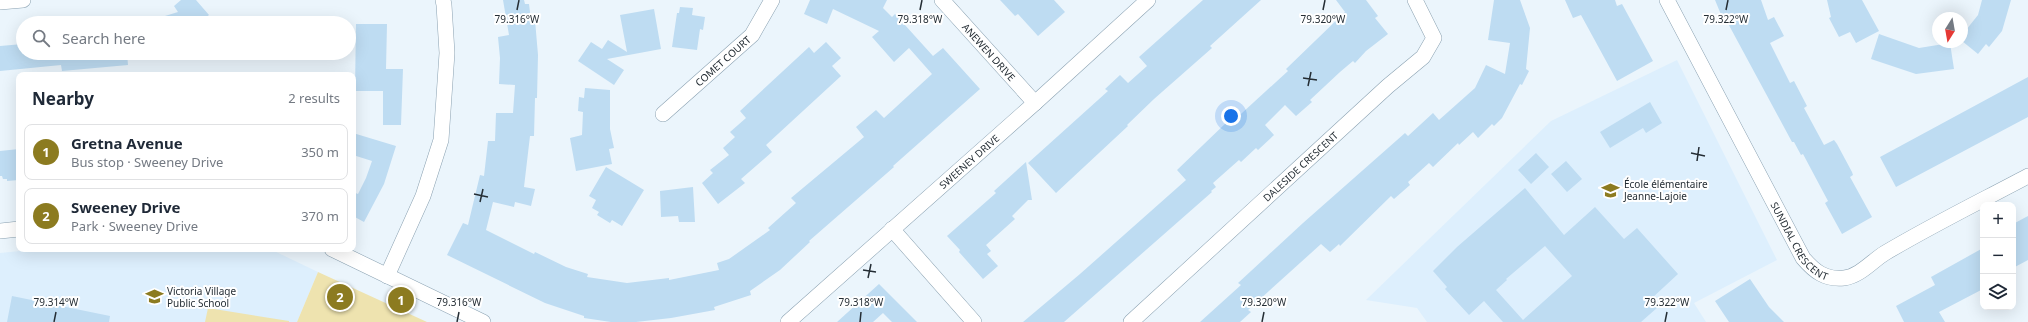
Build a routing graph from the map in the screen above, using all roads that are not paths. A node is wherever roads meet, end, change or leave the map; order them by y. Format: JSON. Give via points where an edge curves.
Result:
{"nodes":[{"id":1,"x":23,"y":0,"type":"edge"},
{"id":2,"x":443,"y":0,"type":"edge"},
{"id":3,"x":772,"y":0,"type":"edge"},
{"id":4,"x":942,"y":0,"type":"edge"},
{"id":5,"x":1148,"y":0,"type":"edge"},
{"id":6,"x":1415,"y":0,"type":"edge"},
{"id":7,"x":1667,"y":0,"type":"edge"},
{"id":8,"x":0,"y":2,"type":"edge"},
{"id":9,"x":1035,"y":103,"type":"junction"},
{"id":10,"x":664,"y":114,"type":"dead end"},
{"id":11,"x":2028,"y":176,"type":"edge"},
{"id":12,"x":16,"y":229,"type":"edge"},
{"id":13,"x":892,"y":229,"type":"junction"},
{"id":14,"x":0,"y":231,"type":"edge"},
{"id":15,"x":338,"y":252,"type":"edge"},
{"id":16,"x":387,"y":276,"type":"junction"},
{"id":17,"x":483,"y":322,"type":"edge"},
{"id":18,"x":788,"y":322,"type":"edge"},
{"id":19,"x":974,"y":322,"type":"edge"},
{"id":20,"x":1131,"y":322,"type":"edge"}],
"edges":[{"from":1,"to":8,"type":"street"},
{"from":2,"to":16,"type":"street","via":[[447,53],[441,140],[423,196]]},
{"from":3,"to":10,"type":"street","name":"COMET COURT","via":[[752,35]]},
{"from":4,"to":9,"type":"street","name":"ANEWEN DRIVE"},
{"from":5,"to":9,"type":"street","name":"SWEENEY DRIVE"},
{"from":6,"to":20,"type":"street","name":"DALESIDE CRESCENT","via":[[1434,38],[1423,57],[1388,86]]},
{"from":7,"to":11,"type":"street","name":"SUNDIAL CRESCENT","via":[[1803,258],[1814,271],[1824,276],[1846,278],[1862,271],[1884,254]]},
{"from":9,"to":13,"type":"street","name":"SWEENEY DRIVE"},
{"from":12,"to":14,"type":"street"},
{"from":13,"to":18,"type":"street","name":"SWEENEY DRIVE"},
{"from":13,"to":19,"type":"street"},
{"from":15,"to":16,"type":"street"},
{"from":16,"to":17,"type":"street"}]}
